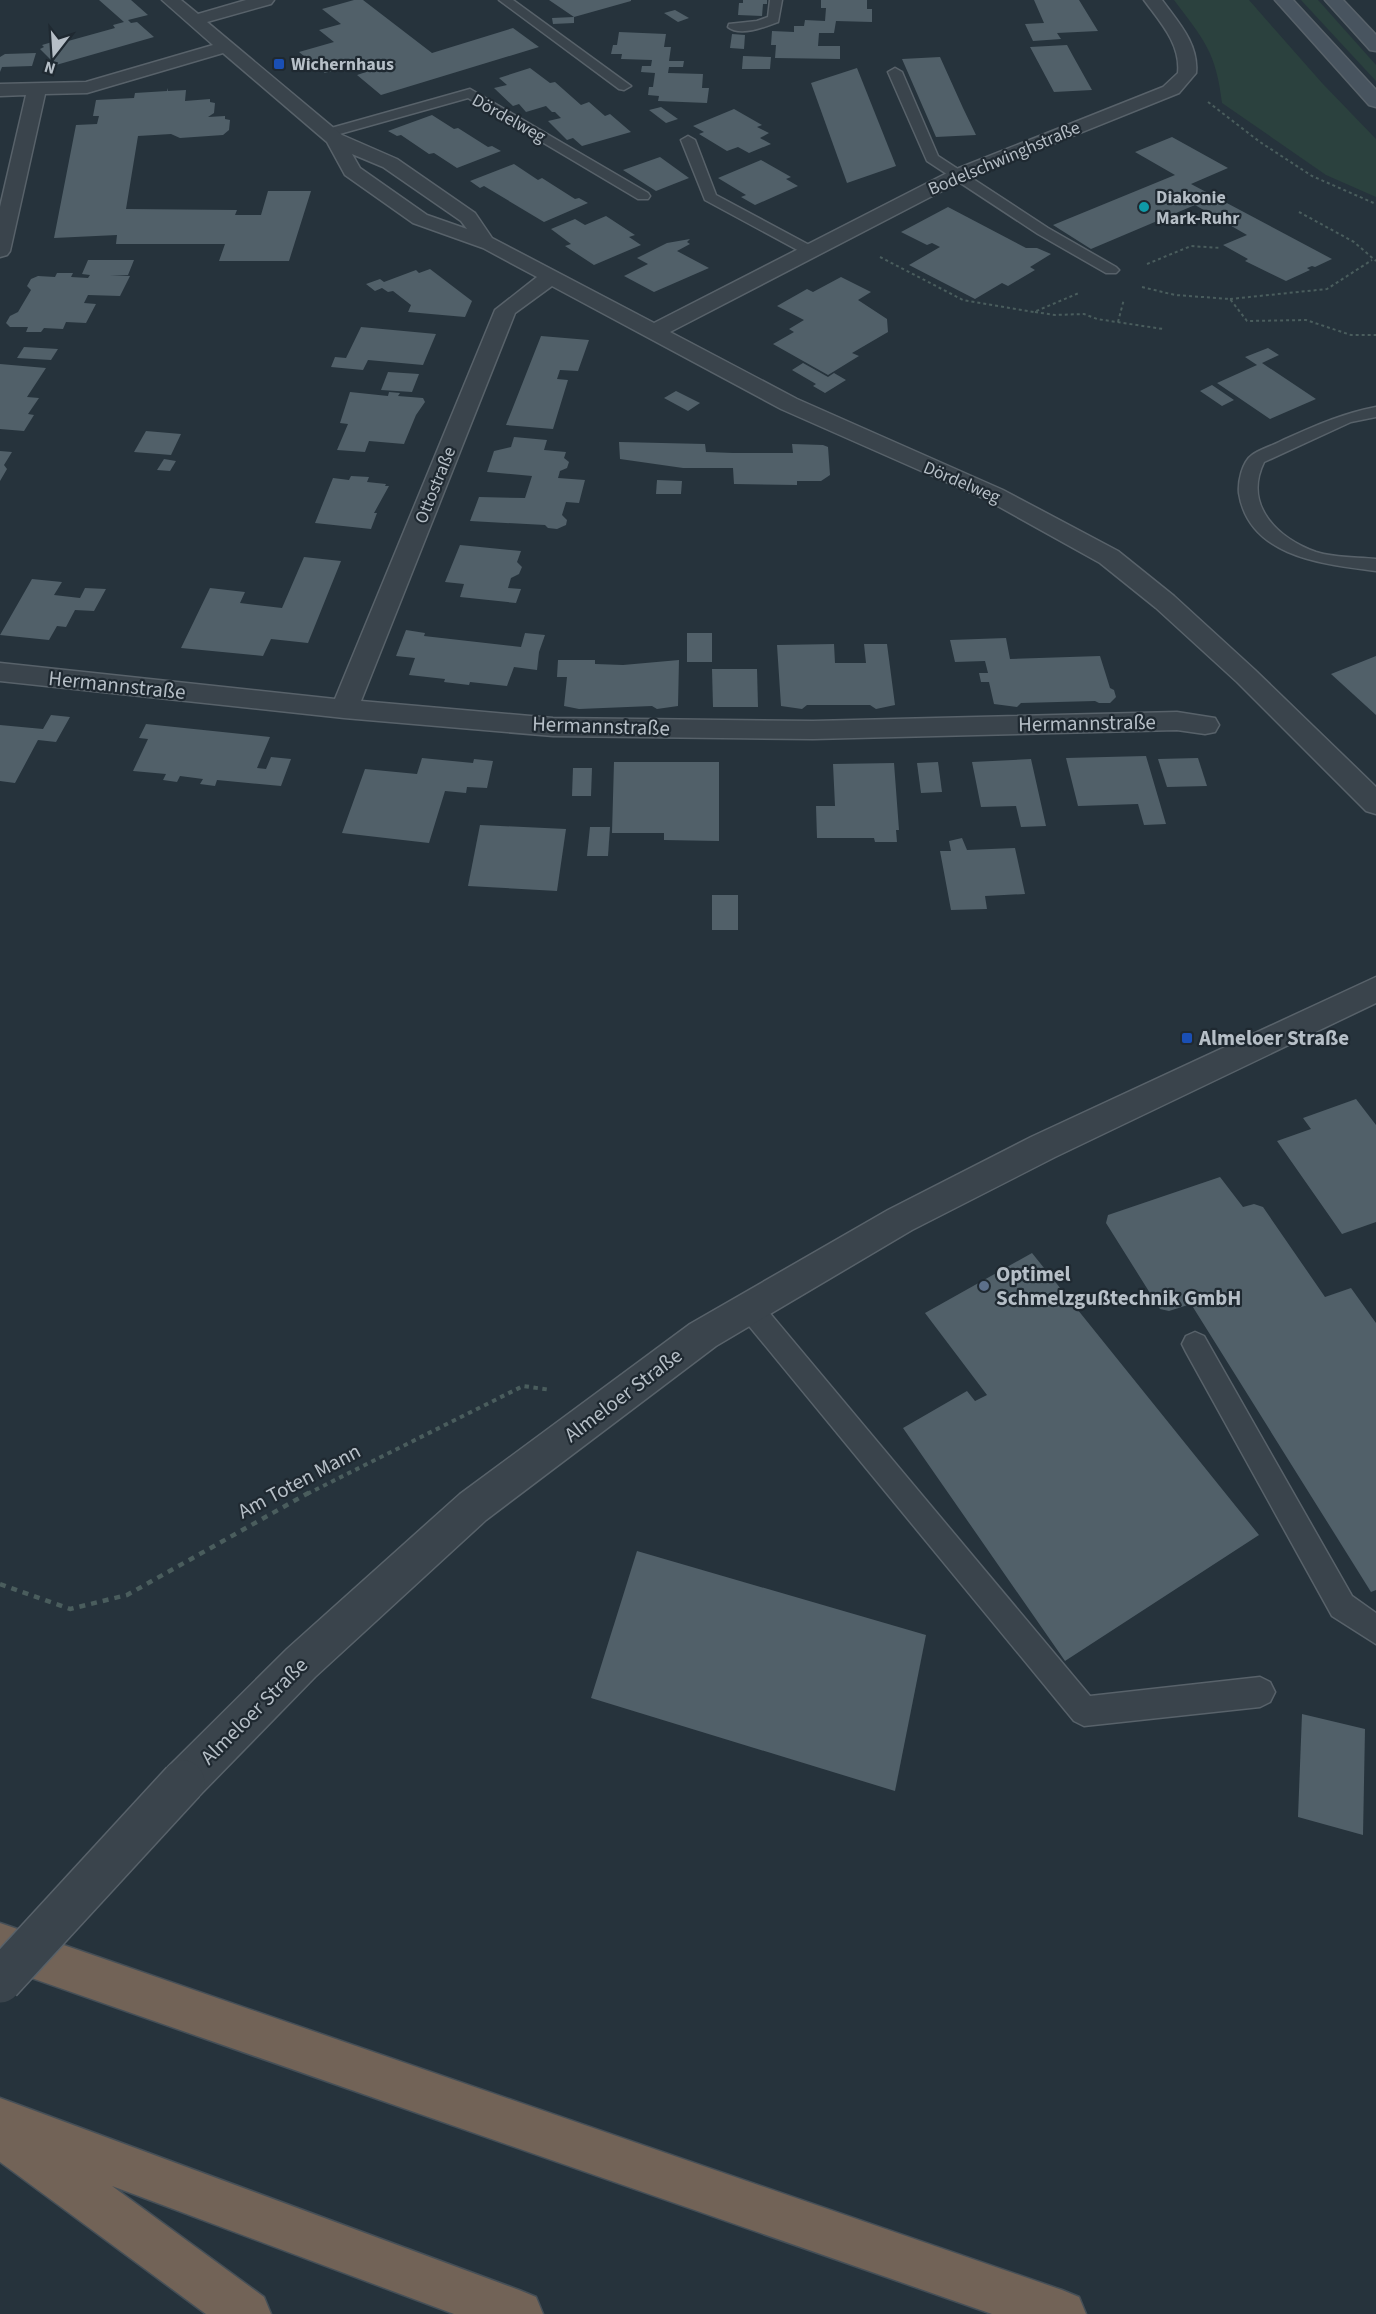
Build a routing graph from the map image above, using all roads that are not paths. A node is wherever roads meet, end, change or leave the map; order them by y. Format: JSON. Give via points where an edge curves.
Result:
{"nodes":[{"id":1,"x":171,"y":0,"type":"edge"},
{"id":2,"x":265,"y":0,"type":"edge"},
{"id":3,"x":505,"y":0,"type":"edge"},
{"id":4,"x":776,"y":0,"type":"edge"},
{"id":5,"x":1153,"y":0,"type":"edge"},
{"id":6,"x":1284,"y":0,"type":"edge"},
{"id":7,"x":1334,"y":0,"type":"edge"},
{"id":8,"x":194,"y":20,"type":"junction"},
{"id":9,"x":734,"y":27,"type":"dead end"},
{"id":10,"x":1376,"y":46,"type":"edge"},
{"id":11,"x":226,"y":47,"type":"junction"},
{"id":12,"x":896,"y":72,"type":"dead end"},
{"id":13,"x":624,"y":86,"type":"dead end"},
{"id":14,"x":37,"y":89,"type":"junction"},
{"id":15,"x":0,"y":90,"type":"edge"},
{"id":16,"x":1376,"y":100,"type":"edge"},
{"id":17,"x":332,"y":136,"type":"junction"},
{"id":18,"x":688,"y":140,"type":"dead end"},
{"id":19,"x":956,"y":176,"type":"junction"},
{"id":20,"x":643,"y":196,"type":"dead end"},
{"id":21,"x":490,"y":244,"type":"junction"},
{"id":22,"x":808,"y":250,"type":"junction"},
{"id":23,"x":0,"y":251,"type":"edge"},
{"id":24,"x":1111,"y":270,"type":"dead end"},
{"id":25,"x":549,"y":278,"type":"junction"},
{"id":26,"x":653,"y":332,"type":"junction"},
{"id":27,"x":1376,"y":412,"type":"edge"},
{"id":28,"x":1376,"y":565,"type":"edge"},
{"id":29,"x":0,"y":672,"type":"edge"},
{"id":30,"x":344,"y":709,"type":"junction"},
{"id":31,"x":1205,"y":725,"type":"dead end"},
{"id":32,"x":1376,"y":804,"type":"edge"},
{"id":33,"x":1376,"y":989,"type":"edge"},
{"id":34,"x":749,"y":1307,"type":"junction"},
{"id":35,"x":1195,"y":1344,"type":"dead end"},
{"id":36,"x":1376,"y":1630,"type":"edge"},
{"id":37,"x":1260,"y":1692,"type":"dead end"},
{"id":38,"x":0,"y":1945,"type":"edge"},
{"id":39,"x":0,"y":1981,"type":"edge"},
{"id":40,"x":0,"y":2121,"type":"edge"},
{"id":41,"x":0,"y":2133,"type":"edge"},
{"id":42,"x":247,"y":2314,"type":"edge"},
{"id":43,"x":519,"y":2314,"type":"edge"},
{"id":44,"x":1062,"y":2314,"type":"edge"}],
"edges":[{"from":1,"to":8,"type":"street","name":"Dördelweg"},
{"from":2,"to":8,"type":"street"},
{"from":3,"to":13,"type":"lane"},
{"from":4,"to":9,"type":"lane","via":[[776,13],[768,23]]},
{"from":5,"to":19,"type":"street","name":"Bodelschwinghstraße","via":[[1181,41],[1187,74],[1180,84],[1166,93]]},
{"from":6,"to":16,"type":"main road"},
{"from":7,"to":10,"type":"main road"},
{"from":8,"to":11,"type":"street","name":"Dördelweg"},
{"from":11,"to":14,"type":"street","via":[[87,87]]},
{"from":11,"to":17,"type":"street","name":"Dördelweg"},
{"from":12,"to":19,"type":"lane","via":[[932,158]]},
{"from":14,"to":15,"type":"street"},
{"from":14,"to":23,"type":"street"},
{"from":17,"to":20,"type":"lane","name":"Dördelweg","via":[[470,93]]},
{"from":17,"to":21,"type":"street","name":"Dördelweg","via":[[390,163],[468,217]]},
{"from":17,"to":21,"type":"street","name":"Dördelweg","via":[[352,171],[391,200],[420,219]]},
{"from":18,"to":22,"type":"lane","via":[[710,196]]},
{"from":19,"to":22,"type":"street","name":"Bodelschwinghstraße"},
{"from":19,"to":24,"type":"lane"},
{"from":21,"to":25,"type":"street","name":"Dördelweg"},
{"from":22,"to":26,"type":"street","name":"Bodelschwinghstraße"},
{"from":25,"to":26,"type":"street","name":"Dördelweg"},
{"from":25,"to":30,"type":"street","name":"Ottostraße","via":[[506,310]]},
{"from":26,"to":32,"type":"street","name":"Dördelweg","via":[[789,404],[995,495],[1109,556],[1246,676]]},
{"from":27,"to":28,"type":"lane","via":[[1346,418],[1257,459],[1248,472],[1246,495],[1254,515],[1278,537],[1311,556]]},
{"from":29,"to":30,"type":"street","name":"Hermannstraße"},
{"from":30,"to":31,"type":"street","name":"Hermannstraße","via":[[553,727],[813,730],[1177,721]]},
{"from":33,"to":34,"type":"street","name":"Almeloer Straße","via":[[1043,1147],[900,1220]]},
{"from":34,"to":37,"type":"lane","via":[[1084,1711]]},
{"from":34,"to":39,"type":"street","name":"Almeloer Straße","bridge":true,"via":[[703,1335],[473,1507],[301,1663],[183,1782]]},
{"from":35,"to":36,"type":"lane","via":[[1342,1606]]},
{"from":38,"to":44,"type":"highway"},
{"from":40,"to":43,"type":"highway"},
{"from":41,"to":42,"type":"highway"}]}
